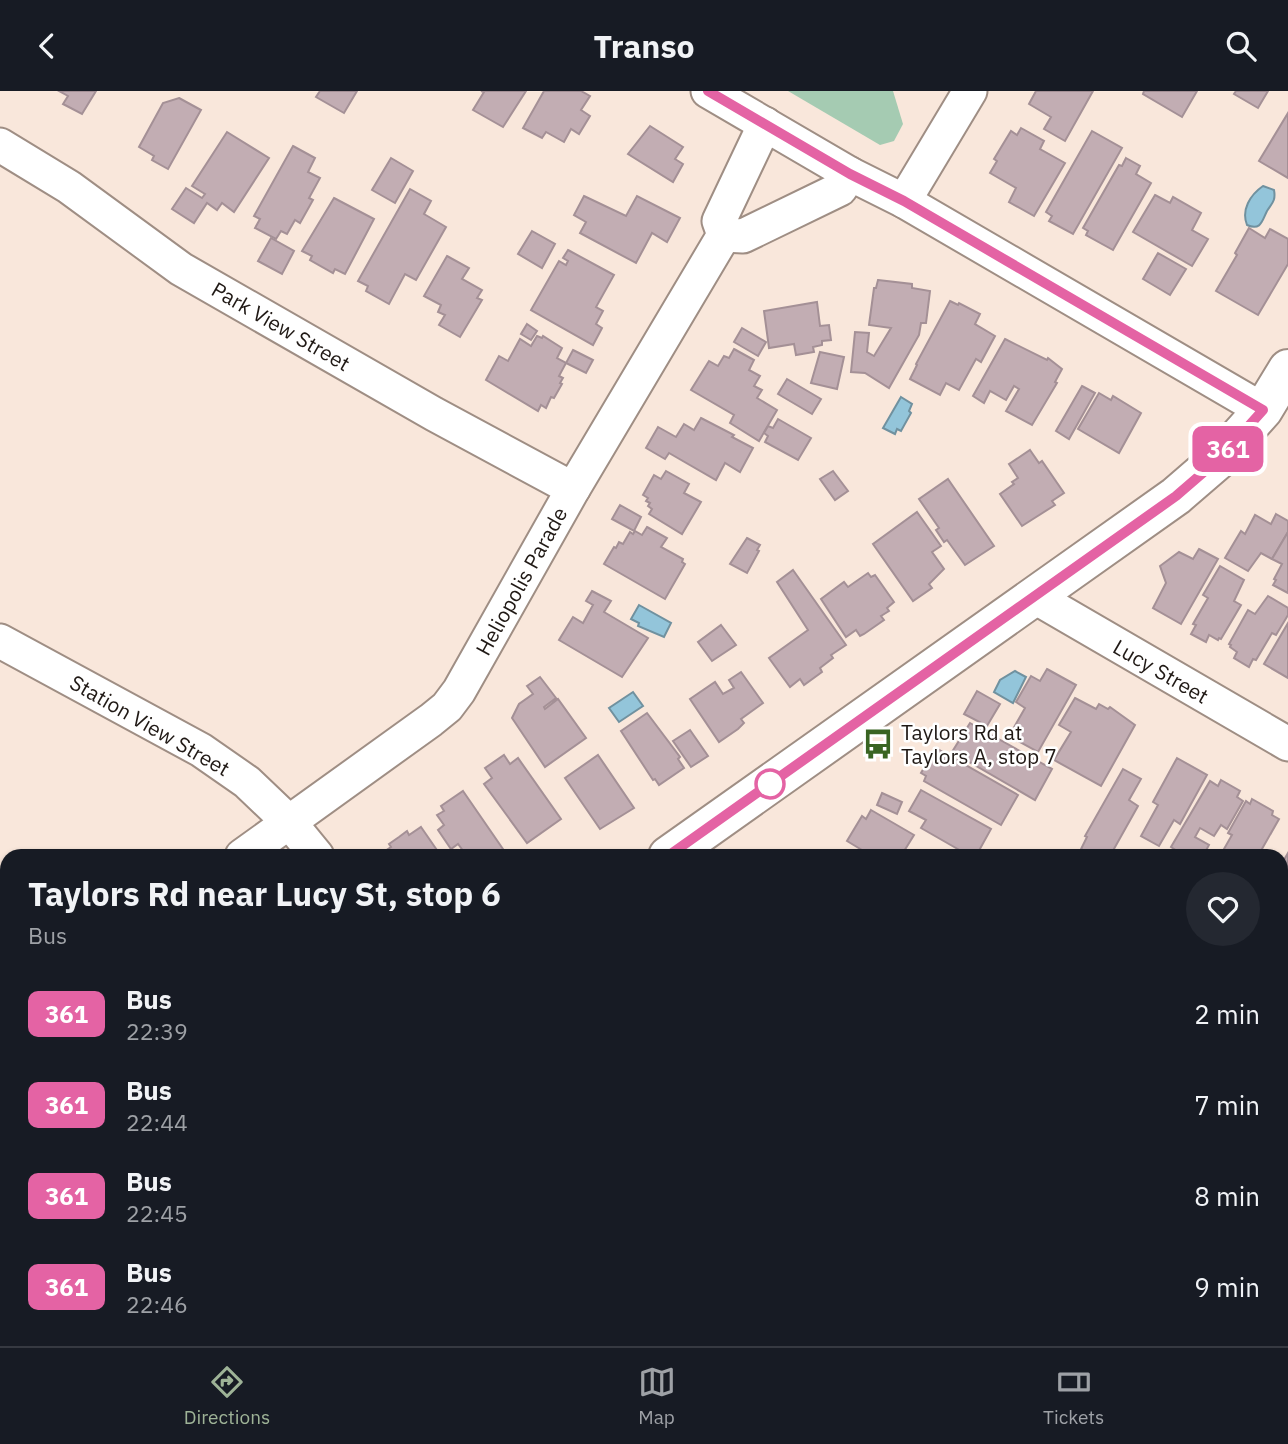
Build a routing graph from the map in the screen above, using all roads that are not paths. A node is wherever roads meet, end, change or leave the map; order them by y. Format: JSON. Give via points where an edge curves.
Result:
{"nodes":[{"id":1,"x":708,"y":91,"type":"edge"},
{"id":2,"x":970,"y":91,"type":"edge"},
{"id":3,"x":765,"y":124,"type":"junction"},
{"id":4,"x":0,"y":145,"type":"edge"},
{"id":5,"x":850,"y":174,"type":"junction"},
{"id":6,"x":904,"y":201,"type":"junction"},
{"id":7,"x":724,"y":235,"type":"junction"},
{"id":8,"x":1288,"y":369,"type":"edge"},
{"id":9,"x":1263,"y":410,"type":"junction"},
{"id":10,"x":573,"y":489,"type":"junction"},
{"id":11,"x":1035,"y":597,"type":"junction"},
{"id":12,"x":0,"y":641,"type":"edge"},
{"id":13,"x":1288,"y":744,"type":"edge"},
{"id":14,"x":290,"y":823,"type":"junction"},
{"id":15,"x":252,"y":849,"type":"edge"},
{"id":16,"x":311,"y":849,"type":"edge"},
{"id":17,"x":678,"y":849,"type":"edge"}],
"edges":[{"from":1,"to":3,"type":"street"},
{"from":2,"to":6,"type":"street"},
{"from":3,"to":5,"type":"street"},
{"from":3,"to":7,"type":"street","name":"Heliopolis Parade","via":[[719,221]]},
{"from":4,"to":10,"type":"street","name":"Park View Street","via":[[69,187],[181,269]]},
{"from":5,"to":6,"type":"street"},
{"from":5,"to":7,"type":"street","via":[[840,189],[743,236]]},
{"from":6,"to":9,"type":"street"},
{"from":7,"to":10,"type":"street","name":"Heliopolis Parade"},
{"from":8,"to":9,"type":"street"},
{"from":9,"to":11,"type":"street","via":[[1220,458],[1176,496]]},
{"from":10,"to":14,"type":"street","name":"Heliopolis Parade","via":[[447,707]]},
{"from":11,"to":13,"type":"street","name":"Lucy Street"},
{"from":11,"to":17,"type":"street"},
{"from":12,"to":14,"type":"street","name":"Station View Street","via":[[201,750],[247,782]]},
{"from":14,"to":15,"type":"street","name":"Heliopolis Parade"},
{"from":14,"to":16,"type":"street","name":"Station View Street"}]}
